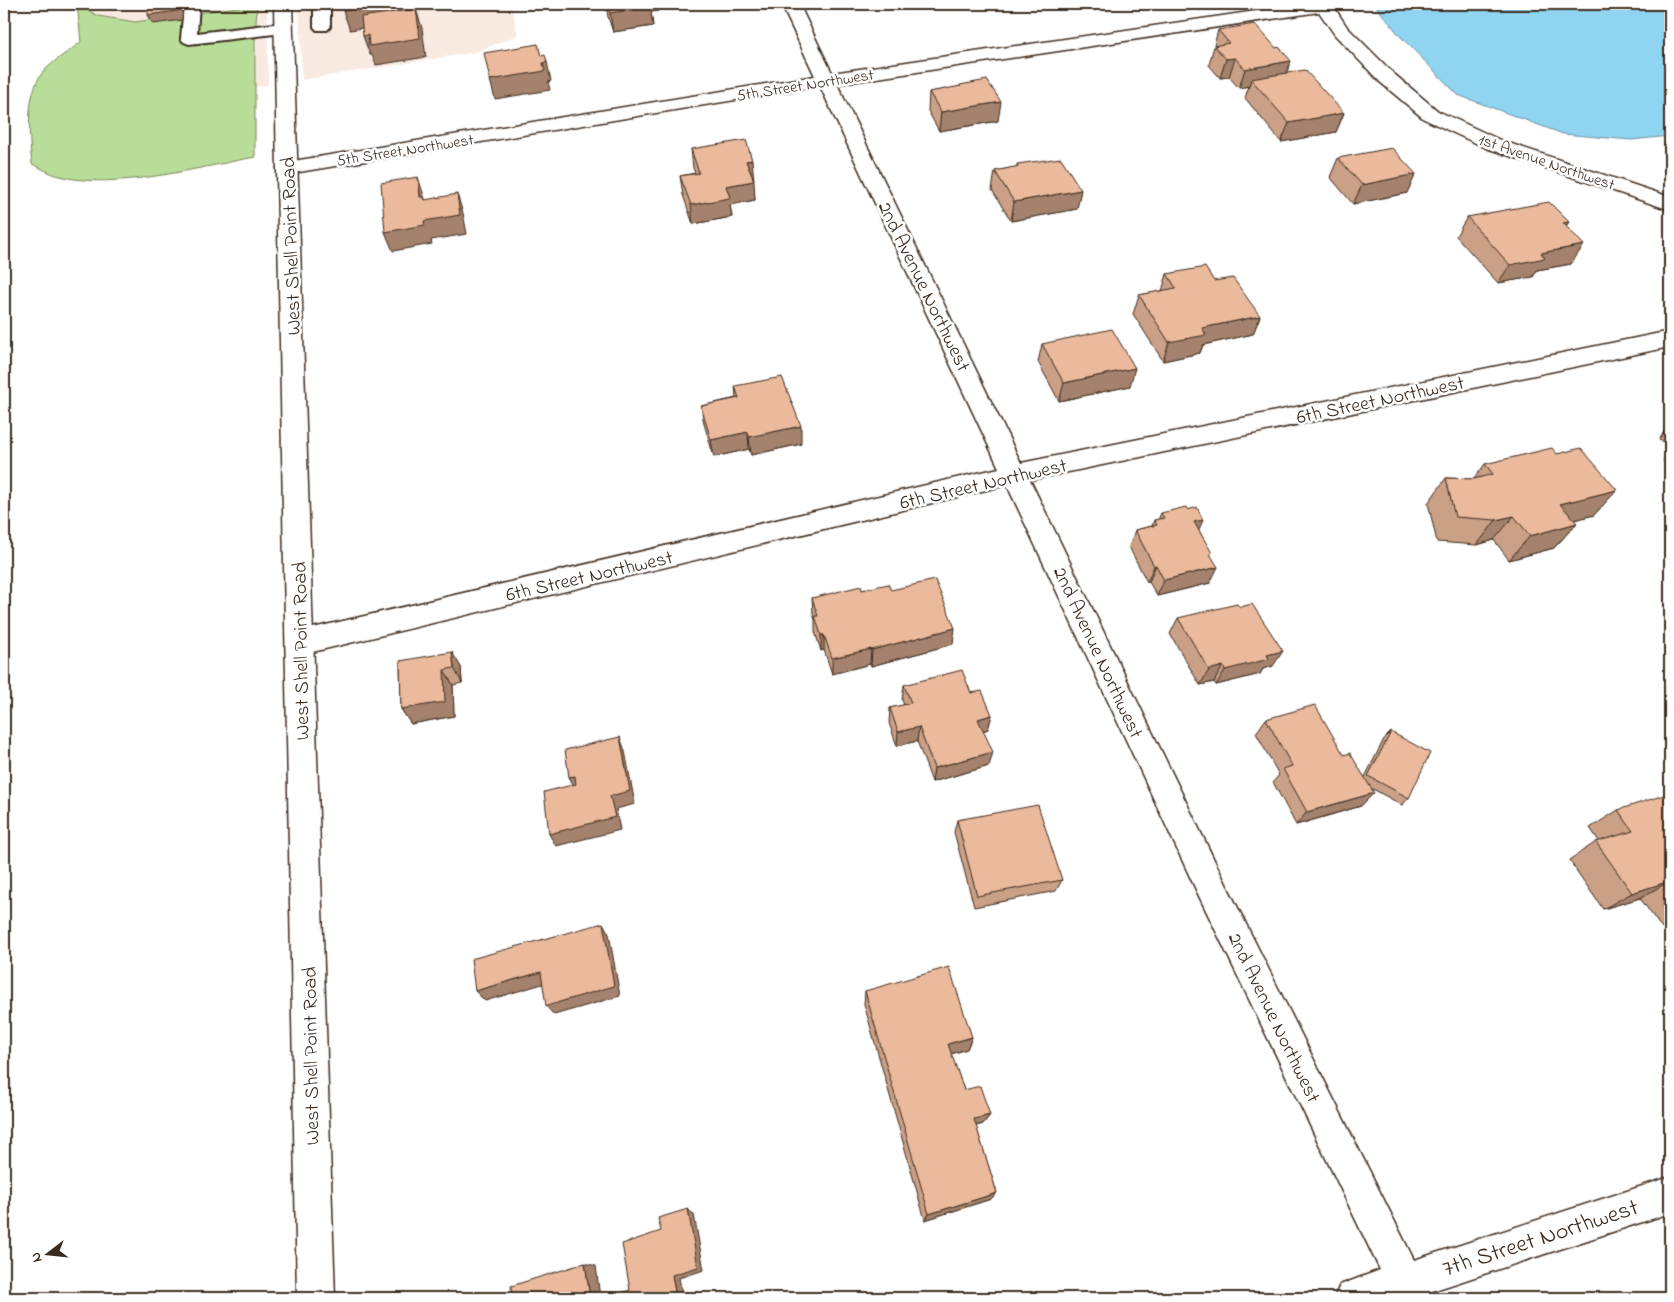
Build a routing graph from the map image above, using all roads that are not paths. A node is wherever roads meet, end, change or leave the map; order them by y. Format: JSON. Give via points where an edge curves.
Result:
{"nodes":[{"id":1,"x":191,"y":4,"type":"edge"},
{"id":2,"x":322,"y":4,"type":"edge"},
{"id":3,"x":790,"y":4,"type":"edge"},
{"id":4,"x":1323,"y":5,"type":"edge"},
{"id":5,"x":283,"y":16,"type":"edge"},
{"id":6,"x":322,"y":27,"type":"dead end"},
{"id":7,"x":826,"y":80,"type":"junction"},
{"id":8,"x":288,"y":168,"type":"junction"},
{"id":9,"x":1670,"y":204,"type":"edge"},
{"id":10,"x":1670,"y":339,"type":"edge"},
{"id":11,"x":1015,"y":474,"type":"junction"},
{"id":12,"x":300,"y":643,"type":"junction"},
{"id":13,"x":1670,"y":1195,"type":"edge"},
{"id":14,"x":1409,"y":1289,"type":"edge"},
{"id":15,"x":316,"y":1298,"type":"edge"},
{"id":16,"x":1353,"y":1298,"type":"edge"}],
"edges":[{"from":1,"to":5,"type":"lane","via":[[189,40]]},
{"from":2,"to":6,"type":"lane"},
{"from":3,"to":7,"type":"street","name":"2nd Avenue Northwest"},
{"from":4,"to":7,"type":"street","name":"5th Street Northwest"},
{"from":4,"to":9,"type":"street","name":"1st Avenue Northwest","via":[[1341,32],[1387,78],[1431,115],[1493,144]]},
{"from":5,"to":8,"type":"street","name":"West Shell Point Road"},
{"from":7,"to":8,"type":"street","name":"5th Street Northwest"},
{"from":7,"to":11,"type":"street","name":"2nd Avenue Northwest"},
{"from":8,"to":12,"type":"street","name":"West Shell Point Road"},
{"from":10,"to":11,"type":"street","name":"6th Street Northwest"},
{"from":11,"to":12,"type":"street","name":"6th Street Northwest"},
{"from":11,"to":14,"type":"street","name":"2nd Avenue Northwest","via":[[1208,883]]},
{"from":12,"to":15,"type":"street","name":"West Shell Point Road"},
{"from":13,"to":14,"type":"street","name":"7th Street Northwest"},
{"from":14,"to":16,"type":"street","name":"7th Street Northwest"}]}
